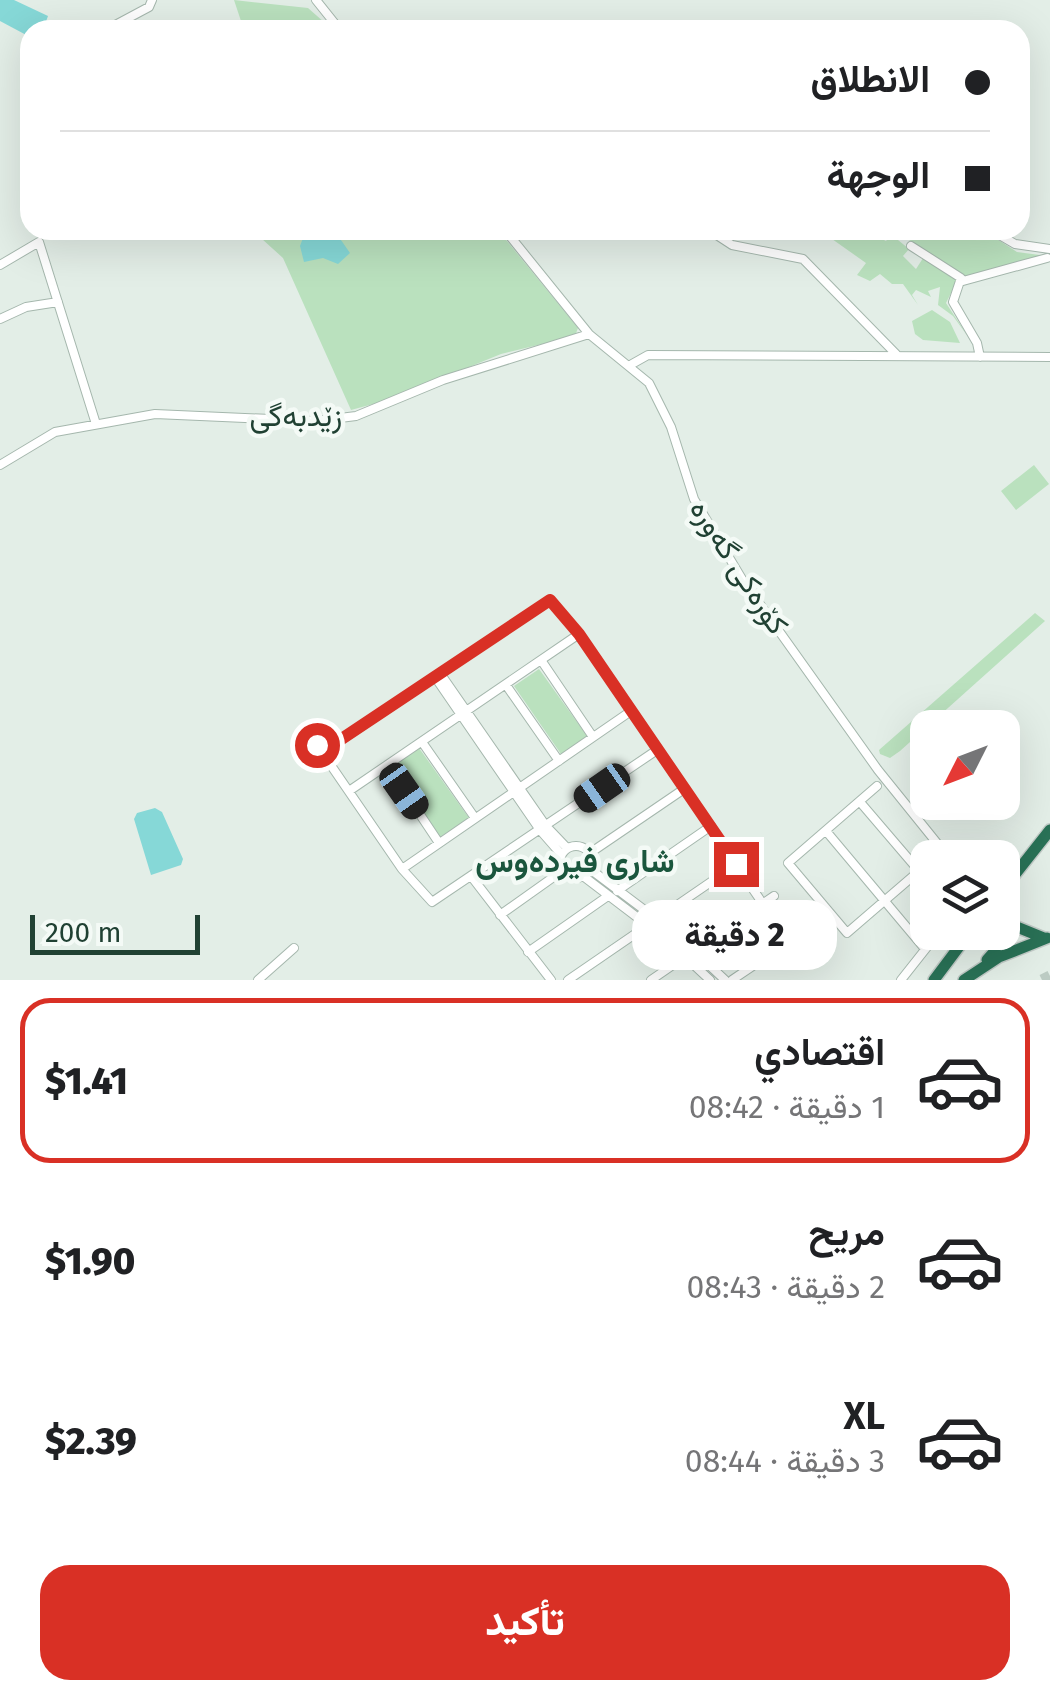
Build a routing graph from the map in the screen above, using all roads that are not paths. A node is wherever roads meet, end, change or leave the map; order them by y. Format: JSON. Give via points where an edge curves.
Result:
{"nodes":[{"id":1,"x":152,"y":0,"type":"edge"},
{"id":2,"x":316,"y":0,"type":"edge"},
{"id":3,"x":125,"y":20,"type":"edge"},
{"id":4,"x":332,"y":20,"type":"edge"},
{"id":5,"x":513,"y":240,"type":"edge"},
{"id":6,"x":727,"y":240,"type":"edge"},
{"id":7,"x":1009,"y":240,"type":"edge"},
{"id":8,"x":911,"y":246,"type":"dead end"},
{"id":9,"x":1048,"y":254,"type":"edge"},
{"id":10,"x":0,"y":264,"type":"edge"},
{"id":11,"x":963,"y":281,"type":"junction"},
{"id":12,"x":58,"y":302,"type":"junction"},
{"id":13,"x":0,"y":319,"type":"edge"},
{"id":14,"x":589,"y":334,"type":"junction"},
{"id":15,"x":896,"y":354,"type":"junction"},
{"id":16,"x":1050,"y":356,"type":"edge"},
{"id":17,"x":980,"y":357,"type":"junction"},
{"id":18,"x":632,"y":364,"type":"junction"},
{"id":19,"x":96,"y":424,"type":"junction"},
{"id":20,"x":0,"y":465,"type":"edge"},
{"id":21,"x":579,"y":634,"type":"junction"},
{"id":22,"x":541,"y":660,"type":"junction"},
{"id":23,"x":438,"y":675,"type":"junction"},
{"id":24,"x":506,"y":684,"type":"junction"},
{"id":25,"x":631,"y":711,"type":"junction"},
{"id":26,"x":464,"y":713,"type":"junction"},
{"id":27,"x":593,"y":736,"type":"junction"},
{"id":28,"x":422,"y":742,"type":"junction"},
{"id":29,"x":657,"y":750,"type":"junction"},
{"id":30,"x":558,"y":761,"type":"junction"},
{"id":31,"x":387,"y":765,"type":"junction"},
{"id":32,"x":878,"y":786,"type":"dead end"},
{"id":33,"x":684,"y":789,"type":"junction"},
{"id":34,"x":516,"y":790,"type":"junction"},
{"id":35,"x":349,"y":791,"type":"junction"},
{"id":36,"x":860,"y":802,"type":"junction"},
{"id":37,"x":475,"y":818,"type":"junction"},
{"id":38,"x":711,"y":826,"type":"junction"},
{"id":39,"x":543,"y":828,"type":"junction"},
{"id":40,"x":1050,"y":830,"type":"edge"},
{"id":41,"x":826,"y":831,"type":"junction"},
{"id":42,"x":934,"y":840,"type":"edge"},
{"id":43,"x":440,"y":843,"type":"junction"},
{"id":44,"x":564,"y":851,"type":"junction"},
{"id":45,"x":590,"y":853,"type":"junction"},
{"id":46,"x":736,"y":864,"type":"junction"},
{"id":47,"x":1020,"y":868,"type":"edge"},
{"id":48,"x":590,"y":869,"type":"junction"},
{"id":49,"x":402,"y":870,"type":"junction"},
{"id":50,"x":562,"y":871,"type":"junction"},
{"id":51,"x":471,"y":876,"type":"junction"},
{"id":52,"x":582,"y":876,"type":"junction"},
{"id":53,"x":617,"y":891,"type":"junction"},
{"id":54,"x":608,"y":896,"type":"junction"},
{"id":55,"x":774,"y":896,"type":"dead end"},
{"id":56,"x":885,"y":900,"type":"junction"},
{"id":57,"x":763,"y":904,"type":"junction"},
{"id":58,"x":500,"y":915,"type":"junction"},
{"id":59,"x":657,"y":919,"type":"junction"},
{"id":60,"x":648,"y":925,"type":"junction"},
{"id":61,"x":1020,"y":928,"type":"edge"},
{"id":62,"x":910,"y":930,"type":"edge"},
{"id":63,"x":804,"y":932,"type":"dead end"},
{"id":64,"x":294,"y":948,"type":"dead end"},
{"id":65,"x":1020,"y":949,"type":"edge"},
{"id":66,"x":695,"y":950,"type":"junction"},
{"id":67,"x":925,"y":950,"type":"edge"},
{"id":68,"x":956,"y":950,"type":"edge"},
{"id":69,"x":995,"y":950,"type":"edge"},
{"id":70,"x":1019,"y":950,"type":"edge"},
{"id":71,"x":528,"y":952,"type":"junction"},
{"id":72,"x":686,"y":956,"type":"junction"},
{"id":73,"x":977,"y":969,"type":"junction"},
{"id":74,"x":258,"y":980,"type":"edge"},
{"id":75,"x":552,"y":980,"type":"edge"},
{"id":76,"x":568,"y":980,"type":"edge"},
{"id":77,"x":651,"y":980,"type":"edge"},
{"id":78,"x":710,"y":980,"type":"edge"},
{"id":79,"x":729,"y":980,"type":"edge"},
{"id":80,"x":901,"y":980,"type":"edge"},
{"id":81,"x":934,"y":980,"type":"edge"},
{"id":82,"x":964,"y":980,"type":"edge"}],
"edges":[{"from":1,"to":3,"type":"street"},
{"from":2,"to":4,"type":"street"},
{"from":5,"to":14,"type":"street","name":"کۆرەکی گەورە"},
{"from":6,"to":15,"type":"street","via":[[802,258]]},
{"from":7,"to":9,"type":"street"},
{"from":8,"to":11,"type":"street"},
{"from":9,"to":11,"type":"street"},
{"from":10,"to":12,"type":"street","via":[[39,242]]},
{"from":11,"to":17,"type":"street","via":[[952,302]]},
{"from":12,"to":13,"type":"street"},
{"from":12,"to":19,"type":"street"},
{"from":14,"to":18,"type":"street","name":"کۆرەکی گەورە"},
{"from":14,"to":19,"type":"street","name":"زێدبەگی","via":[[346,418],[173,412]]},
{"from":15,"to":17,"type":"street"},
{"from":15,"to":18,"type":"street","via":[[648,355]]},
{"from":16,"to":17,"type":"street"},
{"from":18,"to":42,"type":"street","name":"کۆرەکی گەورە","via":[[659,400],[694,499],[742,579]]},
{"from":19,"to":20,"type":"street","name":"زێدبەگی","via":[[48,435]]},
{"from":21,"to":22,"type":"street"},
{"from":21,"to":23,"type":"street","via":[[547,600]]},
{"from":21,"to":25,"type":"street"},
{"from":22,"to":24,"type":"street"},
{"from":22,"to":27,"type":"street"},
{"from":23,"to":26,"type":"street"},
{"from":23,"to":35,"type":"street","via":[[320,748]]},
{"from":24,"to":26,"type":"street"},
{"from":24,"to":30,"type":"street"},
{"from":25,"to":27,"type":"street"},
{"from":25,"to":29,"type":"street"},
{"from":26,"to":28,"type":"street"},
{"from":26,"to":34,"type":"street"},
{"from":27,"to":30,"type":"street"},
{"from":28,"to":31,"type":"street"},
{"from":28,"to":37,"type":"street"},
{"from":29,"to":33,"type":"street"},
{"from":29,"to":39,"type":"street"},
{"from":30,"to":34,"type":"street"},
{"from":31,"to":35,"type":"street"},
{"from":31,"to":43,"type":"street"},
{"from":32,"to":36,"type":"street"},
{"from":33,"to":38,"type":"street"},
{"from":33,"to":45,"type":"street"},
{"from":34,"to":37,"type":"street"},
{"from":34,"to":39,"type":"street"},
{"from":35,"to":49,"type":"street"},
{"from":36,"to":41,"type":"street"},
{"from":36,"to":56,"type":"street","via":[[919,872]]},
{"from":37,"to":43,"type":"street"},
{"from":38,"to":46,"type":"street"},
{"from":38,"to":53,"type":"street"},
{"from":39,"to":44,"type":"street"},
{"from":39,"to":51,"type":"street"},
{"from":40,"to":47,"type":"highway"},
{"from":41,"to":56,"type":"street"},
{"from":41,"to":56,"type":"street","via":[[788,864],[847,932]]},
{"from":43,"to":49,"type":"street"},
{"from":44,"to":45,"type":"street","via":[[579,846]]},
{"from":44,"to":50,"type":"street"},
{"from":45,"to":48,"type":"street"},
{"from":46,"to":57,"type":"street"},
{"from":46,"to":59,"type":"street"},
{"from":48,"to":52,"type":"street"},
{"from":48,"to":53,"type":"street"},
{"from":49,"to":51,"type":"street","via":[[432,902]]},
{"from":50,"to":52,"type":"street"},
{"from":50,"to":58,"type":"street"},
{"from":51,"to":58,"type":"street"},
{"from":52,"to":54,"type":"street"},
{"from":53,"to":59,"type":"street"},
{"from":54,"to":60,"type":"street"},
{"from":54,"to":71,"type":"street"},
{"from":55,"to":57,"type":"street"},
{"from":56,"to":62,"type":"street"},
{"from":57,"to":66,"type":"street"},
{"from":58,"to":71,"type":"street"},
{"from":59,"to":60,"type":"street"},
{"from":59,"to":66,"type":"street"},
{"from":60,"to":72,"type":"street"},
{"from":60,"to":76,"type":"street"},
{"from":61,"to":65,"type":"highway","via":[[1045,938]]},
{"from":63,"to":79,"type":"street"},
{"from":64,"to":74,"type":"street"},
{"from":66,"to":79,"type":"street"},
{"from":67,"to":80,"type":"street"},
{"from":68,"to":81,"type":"highway"},
{"from":69,"to":73,"type":"highway"},
{"from":70,"to":73,"type":"highway"},
{"from":71,"to":75,"type":"street"},
{"from":72,"to":77,"type":"street"},
{"from":72,"to":78,"type":"street"},
{"from":73,"to":82,"type":"highway"}]}
